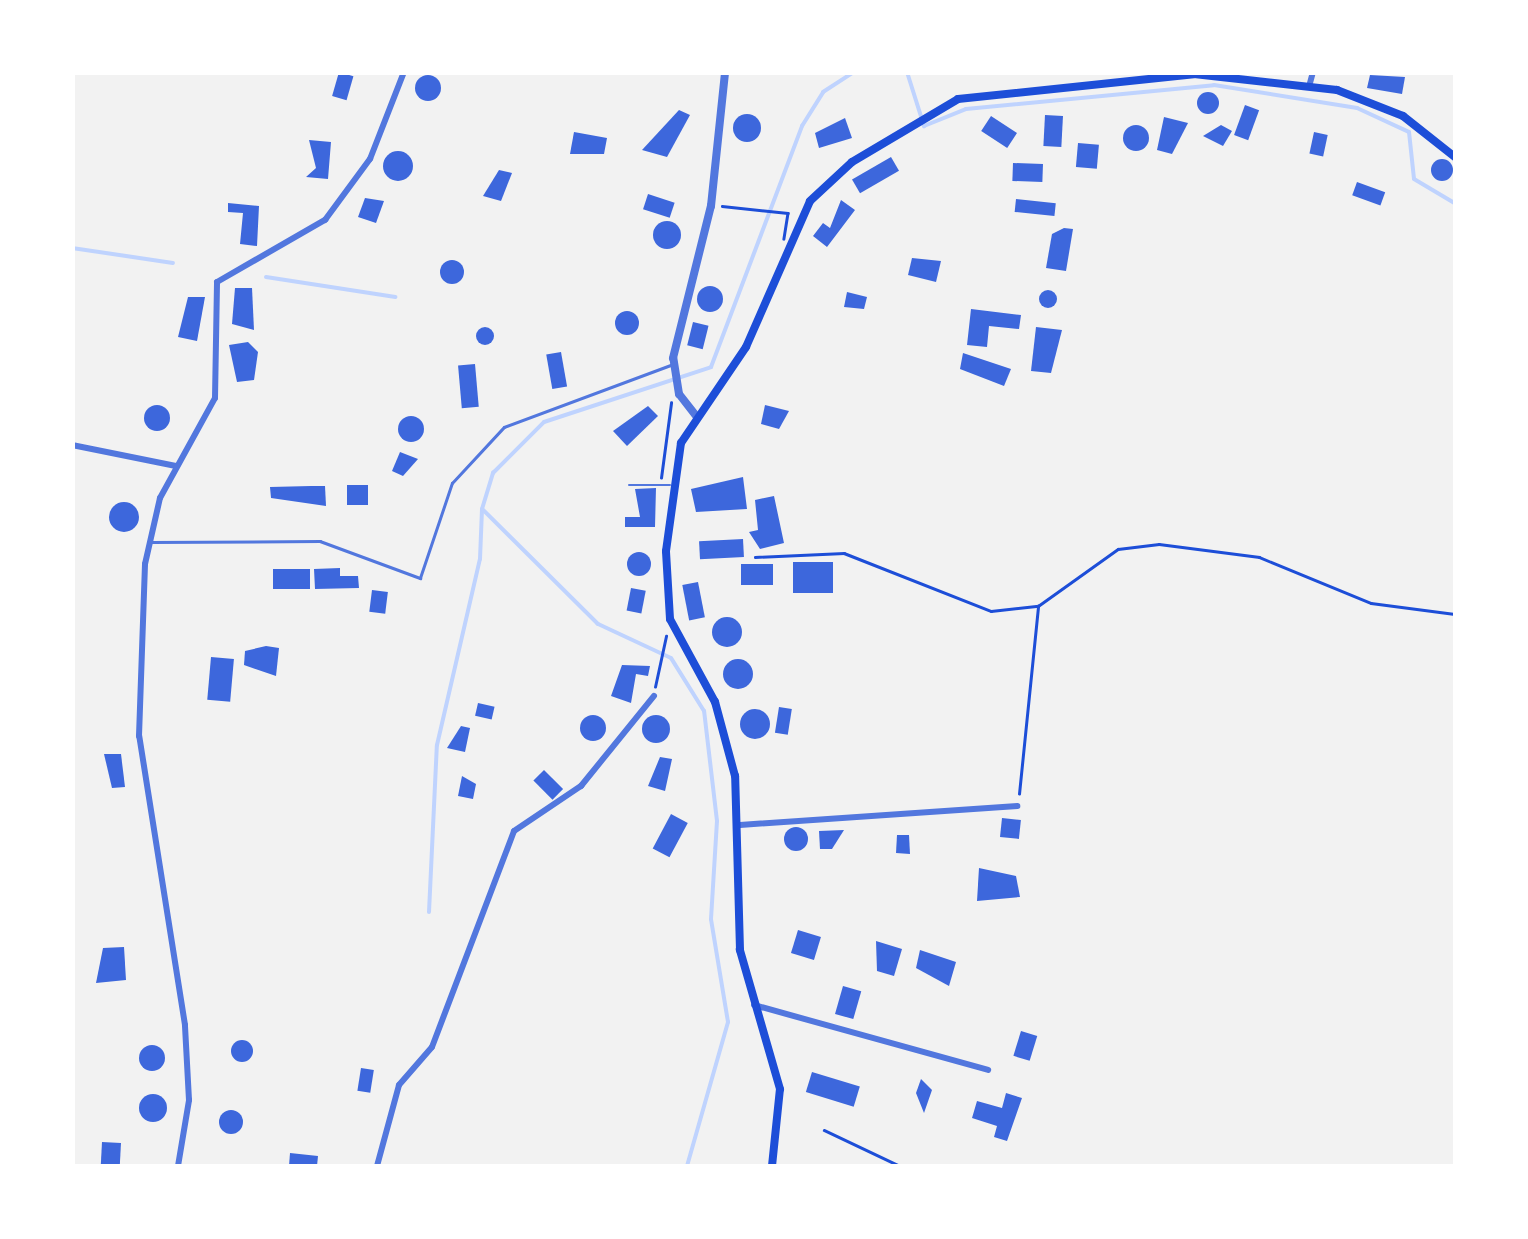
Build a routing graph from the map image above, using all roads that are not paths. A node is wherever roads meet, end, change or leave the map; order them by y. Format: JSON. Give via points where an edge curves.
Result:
{"nodes":[{"id":1,"x":404,"y":72,"type":"edge"},
{"id":2,"x":726,"y":72,"type":"edge"},
{"id":3,"x":1313,"y":72,"type":"edge"},
{"id":4,"x":1310,"y":83,"type":"junction"},
{"id":5,"x":1456,"y":158,"type":"edge"},
{"id":6,"x":673,"y":368,"type":"junction"},
{"id":7,"x":696,"y":417,"type":"junction"},
{"id":8,"x":72,"y":445,"type":"edge"},
{"id":9,"x":176,"y":466,"type":"junction"},
{"id":10,"x":628,"y":485,"type":"dead end"},
{"id":11,"x":666,"y":485,"type":"junction"},
{"id":12,"x":151,"y":542,"type":"junction"},
{"id":13,"x":654,"y":696,"type":"road end"},
{"id":14,"x":1016,"y":806,"type":"road end"},
{"id":15,"x":740,"y":825,"type":"junction"},
{"id":16,"x":753,"y":1005,"type":"junction"},
{"id":17,"x":988,"y":1070,"type":"dead end"},
{"id":18,"x":178,"y":1166,"type":"edge"},
{"id":19,"x":377,"y":1166,"type":"edge"},
{"id":20,"x":772,"y":1166,"type":"edge"}],
"edges":[{"from":1,"to":9,"type":"street","via":[[370,159],[325,220],[217,282],[221,373],[204,426]]},
{"from":2,"to":6,"type":"street","via":[[714,188]]},
{"from":3,"to":4,"type":"street"},
{"from":4,"to":5,"type":"main road","via":[[1404,116]]},
{"from":4,"to":7,"type":"main road","via":[[1222,73],[1024,88],[920,117],[816,192],[746,347]]},
{"from":6,"to":7,"type":"street","via":[[682,401]]},
{"from":6,"to":12,"type":"lane","via":[[504,428],[452,483],[420,578],[320,541]]},
{"from":7,"to":11,"type":"main road"},
{"from":8,"to":9,"type":"street"},
{"from":9,"to":12,"type":"street"},
{"from":10,"to":11,"type":"lane"},
{"from":11,"to":15,"type":"main road","via":[[668,612],[720,715]]},
{"from":12,"to":18,"type":"street","via":[[138,736],[185,1026],[188,1100]]},
{"from":13,"to":19,"type":"street","via":[[581,786],[514,831],[432,1047],[400,1085]]},
{"from":14,"to":15,"type":"street"},
{"from":15,"to":16,"type":"main road","via":[[738,935]]},
{"from":16,"to":17,"type":"street"},
{"from":16,"to":20,"type":"main road","via":[[780,1089]]}]}
